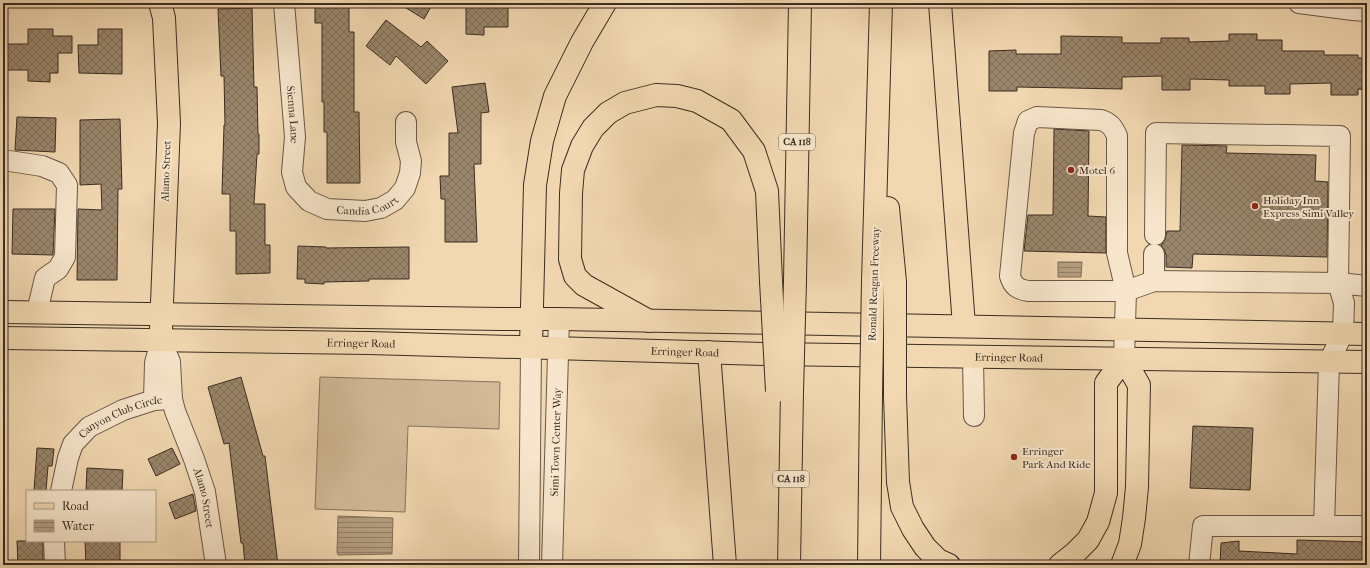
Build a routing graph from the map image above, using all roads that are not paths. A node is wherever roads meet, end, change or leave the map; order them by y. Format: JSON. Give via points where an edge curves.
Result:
{"nodes":[{"id":1,"x":160,"y":3,"type":"edge"},
{"id":2,"x":284,"y":3,"type":"edge"},
{"id":3,"x":605,"y":3,"type":"edge"},
{"id":4,"x":800,"y":3,"type":"edge"},
{"id":5,"x":881,"y":3,"type":"edge"},
{"id":6,"x":940,"y":3,"type":"edge"},
{"id":7,"x":1300,"y":3,"type":"edge"},
{"id":8,"x":1367,"y":10,"type":"edge"},
{"id":9,"x":406,"y":122,"type":"dead end"},
{"id":10,"x":3,"y":160,"type":"edge"},
{"id":11,"x":326,"y":209,"type":"joint"},
{"id":12,"x":884,"y":281,"type":"junction"},
{"id":13,"x":1154,"y":281,"type":"junction"},
{"id":14,"x":1338,"y":283,"type":"junction"},
{"id":15,"x":1367,"y":286,"type":"edge"},
{"id":16,"x":1126,"y":291,"type":"junction"},
{"id":17,"x":3,"y":312,"type":"edge"},
{"id":18,"x":37,"y":312,"type":"junction"},
{"id":19,"x":161,"y":315,"type":"junction"},
{"id":20,"x":532,"y":319,"type":"junction"},
{"id":21,"x":559,"y":319,"type":"junction"},
{"id":22,"x":649,"y":321,"type":"junction"},
{"id":23,"x":964,"y":326,"type":"junction"},
{"id":24,"x":1125,"y":329,"type":"junction"},
{"id":25,"x":1343,"y":333,"type":"junction"},
{"id":26,"x":1367,"y":334,"type":"edge"},
{"id":27,"x":3,"y":338,"type":"edge"},
{"id":28,"x":161,"y":340,"type":"junction"},
{"id":29,"x":531,"y":347,"type":"junction"},
{"id":30,"x":558,"y":348,"type":"junction"},
{"id":31,"x":709,"y":352,"type":"junction"},
{"id":32,"x":973,"y":357,"type":"junction"},
{"id":33,"x":1124,"y":359,"type":"junction"},
{"id":34,"x":1329,"y":362,"type":"junction"},
{"id":35,"x":1367,"y":362,"type":"edge"},
{"id":36,"x":785,"y":392,"type":"junction"},
{"id":37,"x":163,"y":399,"type":"junction"},
{"id":38,"x":974,"y":416,"type":"dead end"},
{"id":39,"x":61,"y":490,"type":"edge"},
{"id":40,"x":1324,"y":526,"type":"junction"},
{"id":41,"x":1367,"y":526,"type":"edge"},
{"id":42,"x":54,"y":542,"type":"edge"},
{"id":43,"x":789,"y":561,"type":"edge"},
{"id":44,"x":55,"y":565,"type":"edge"},
{"id":45,"x":216,"y":565,"type":"edge"},
{"id":46,"x":529,"y":565,"type":"edge"},
{"id":47,"x":552,"y":565,"type":"edge"},
{"id":48,"x":725,"y":565,"type":"edge"},
{"id":49,"x":869,"y":565,"type":"edge"},
{"id":50,"x":949,"y":565,"type":"edge"},
{"id":51,"x":1060,"y":565,"type":"edge"},
{"id":52,"x":1122,"y":565,"type":"edge"},
{"id":53,"x":1199,"y":565,"type":"edge"}],
"edges":[{"from":1,"to":19,"type":"main road","name":"Alamo Street","via":[[164,18],[169,123]]},
{"from":2,"to":11,"type":"street","name":"Sienna Lane","via":[[295,137],[292,172],[296,187],[309,201]]},
{"from":3,"to":20,"type":"main road","via":[[555,96],[542,142],[534,185]]},
{"from":4,"to":36,"type":"main road","number":"CA 118","bridge":true,"via":[[795,281]]},
{"from":5,"to":12,"type":"main road","via":[[879,117]]},
{"from":6,"to":23,"type":"main road"},
{"from":7,"to":8,"type":"street"},
{"from":9,"to":11,"type":"street","name":"Candia Court","via":[[410,173],[405,188],[395,200],[381,208],[365,211]]},
{"from":10,"to":18,"type":"street","via":[[42,166],[59,174],[67,185],[65,257],[58,269],[45,278]]},
{"from":12,"to":49,"type":"main road","name":"Ronald Reagan Freeway","bridge":true,"via":[[871,394]]},
{"from":12,"to":50,"type":"main road","bridge":true,"via":[[895,396],[898,482],[902,507],[925,548],[938,560]]},
{"from":13,"to":14,"type":"street"},
{"from":13,"to":14,"type":"street","via":[[1156,133],[1340,136]]},
{"from":13,"to":16,"type":"street"},
{"from":14,"to":15,"type":"street"},
{"from":14,"to":25,"type":"street","via":[[1344,303]]},
{"from":16,"to":16,"type":"street","via":[[1117,253],[1118,143],[1113,126],[1101,120],[1037,117],[1028,121],[1024,133],[1010,276],[1013,285],[1028,291]]},
{"from":16,"to":24,"type":"street"},
{"from":17,"to":18,"type":"main road"},
{"from":18,"to":19,"type":"main road"},
{"from":19,"to":20,"type":"main road"},
{"from":19,"to":28,"type":"main road","name":"Alamo Street"},
{"from":20,"to":21,"type":"main road"},
{"from":20,"to":29,"type":"main road"},
{"from":21,"to":22,"type":"main road"},
{"from":21,"to":30,"type":"street","name":"Simi Town Center Way"},
{"from":22,"to":23,"type":"main road"},
{"from":22,"to":36,"type":"main road","bridge":true,"via":[[584,285],[575,276],[570,259],[573,170],[582,146],[593,128],[608,113],[625,103],[656,95],[677,96],[697,101],[731,120],[754,151],[767,192],[771,281]]},
{"from":23,"to":24,"type":"main road"},
{"from":24,"to":25,"type":"main road"},
{"from":24,"to":33,"type":"street"},
{"from":25,"to":26,"type":"main road"},
{"from":25,"to":34,"type":"street"},
{"from":27,"to":28,"type":"main road","name":"Erringer Road"},
{"from":28,"to":29,"type":"main road","name":"Erringer Road"},
{"from":28,"to":37,"type":"street","name":"Alamo Street","via":[[170,362]]},
{"from":29,"to":30,"type":"main road","name":"Erringer Road"},
{"from":29,"to":46,"type":"street"},
{"from":30,"to":31,"type":"main road","name":"Erringer Road"},
{"from":30,"to":47,"type":"street","name":"Simi Town Center Way"},
{"from":31,"to":32,"type":"main road","name":"Erringer Road"},
{"from":31,"to":48,"type":"main road"},
{"from":32,"to":33,"type":"main road","name":"Erringer Road"},
{"from":32,"to":38,"type":"street"},
{"from":33,"to":34,"type":"main road","name":"Erringer Road"},
{"from":33,"to":51,"type":"main road","via":[[1106,383],[1106,493],[1098,522],[1088,540]]},
{"from":33,"to":52,"type":"main road","via":[[1139,384],[1137,487],[1130,544]]},
{"from":34,"to":35,"type":"main road","name":"Erringer Road"},
{"from":34,"to":40,"type":"street"},
{"from":36,"to":43,"type":"main road"},
{"from":37,"to":39,"type":"street","name":"Canyon Club Circle","via":[[123,410],[89,427],[74,444],[68,458]]},
{"from":37,"to":45,"type":"street","name":"Alamo Street","via":[[175,411],[205,492]]},
{"from":40,"to":41,"type":"street"},
{"from":40,"to":53,"type":"street","via":[[1203,526]]},
{"from":42,"to":44,"type":"street"}]}
